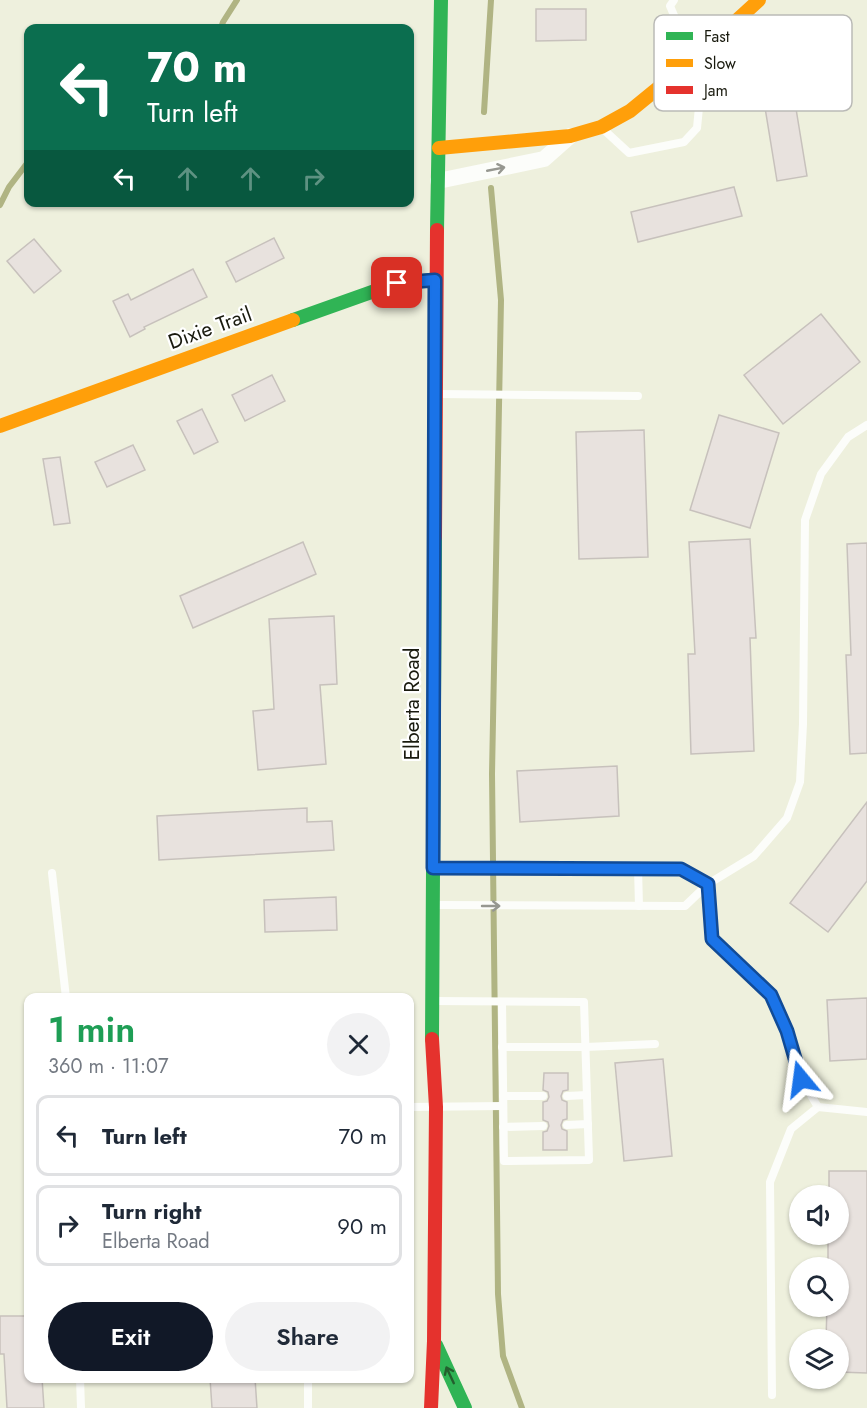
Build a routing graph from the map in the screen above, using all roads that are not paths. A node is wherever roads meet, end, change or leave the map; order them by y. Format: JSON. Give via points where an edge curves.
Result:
{"nodes":[{"id":1,"x":441,"y":0,"type":"edge"},
{"id":2,"x":674,"y":0,"type":"edge"},
{"id":3,"x":759,"y":0,"type":"edge"},
{"id":4,"x":674,"y":15,"type":"edge"},
{"id":5,"x":742,"y":15,"type":"edge"},
{"id":6,"x":654,"y":91,"type":"edge"},
{"id":7,"x":699,"y":111,"type":"edge"},
{"id":8,"x":601,"y":127,"type":"junction"},
{"id":9,"x":570,"y":136,"type":"junction"},
{"id":10,"x":439,"y":148,"type":"junction"},
{"id":11,"x":438,"y":181,"type":"junction"},
{"id":12,"x":435,"y":280,"type":"junction"},
{"id":13,"x":435,"y":394,"type":"junction"},
{"id":14,"x":638,"y":396,"type":"dead end"},
{"id":15,"x":867,"y":425,"type":"edge"},
{"id":16,"x":0,"y":426,"type":"edge"},
{"id":17,"x":433,"y":868,"type":"junction"},
{"id":18,"x":638,"y":868,"type":"junction"},
{"id":19,"x":52,"y":873,"type":"dead end"},
{"id":20,"x":708,"y":884,"type":"junction"},
{"id":21,"x":432,"y":905,"type":"junction"},
{"id":22,"x":639,"y":906,"type":"junction"},
{"id":23,"x":65,"y":993,"type":"edge"},
{"id":24,"x":432,"y":1001,"type":"junction"},
{"id":25,"x":502,"y":1002,"type":"junction"},
{"id":26,"x":655,"y":1044,"type":"dead end"},
{"id":27,"x":502,"y":1047,"type":"junction"},
{"id":28,"x":586,"y":1047,"type":"junction"},
{"id":29,"x":587,"y":1095,"type":"junction"},
{"id":30,"x":503,"y":1096,"type":"junction"},
{"id":31,"x":543,"y":1096,"type":"dead end"},
{"id":32,"x":567,"y":1096,"type":"dead end"},
{"id":33,"x":503,"y":1106,"type":"junction"},
{"id":34,"x":414,"y":1107,"type":"edge"},
{"id":35,"x":436,"y":1107,"type":"junction"},
{"id":36,"x":818,"y":1107,"type":"junction"},
{"id":37,"x":867,"y":1112,"type":"edge"},
{"id":38,"x":588,"y":1124,"type":"junction"},
{"id":39,"x":567,"y":1125,"type":"dead end"},
{"id":40,"x":543,"y":1126,"type":"dead end"},
{"id":41,"x":503,"y":1127,"type":"junction"},
{"id":42,"x":434,"y":1341,"type":"junction"},
{"id":43,"x":81,"y":1383,"type":"edge"},
{"id":44,"x":308,"y":1383,"type":"edge"},
{"id":45,"x":772,"y":1395,"type":"dead end"},
{"id":46,"x":81,"y":1408,"type":"edge"},
{"id":47,"x":308,"y":1408,"type":"edge"},
{"id":48,"x":431,"y":1408,"type":"edge"},
{"id":49,"x":465,"y":1408,"type":"edge"}],
"edges":[{"from":1,"to":10,"type":"street","name":"Elberta Road"},
{"from":2,"to":4,"type":"lane","via":[[670,6]]},
{"from":3,"to":5,"type":"street"},
{"from":6,"to":8,"type":"street","via":[[630,111]]},
{"from":7,"to":8,"type":"lane","via":[[697,129],[684,142],[629,153]]},
{"from":8,"to":9,"type":"street"},
{"from":9,"to":10,"type":"street"},
{"from":11,"to":9,"type":"street","one_way":true,"via":[[544,159]]},
{"from":10,"to":11,"type":"street","name":"Elberta Road"},
{"from":11,"to":12,"type":"street","name":"Elberta Road"},
{"from":12,"to":13,"type":"street","name":"Elberta Road"},
{"from":12,"to":16,"type":"street","name":"Dixie Trail","via":[[397,283]]},
{"from":13,"to":14,"type":"lane"},
{"from":13,"to":17,"type":"street","name":"Elberta Road"},
{"from":15,"to":20,"type":"lane","via":[[848,437],[821,474],[805,520],[800,782],[787,818],[754,856]]},
{"from":17,"to":18,"type":"lane"},
{"from":17,"to":21,"type":"street","name":"Elberta Road"},
{"from":18,"to":20,"type":"lane","via":[[681,869]]},
{"from":18,"to":22,"type":"lane"},
{"from":19,"to":23,"type":"lane"},
{"from":20,"to":22,"type":"lane","via":[[685,906]]},
{"from":20,"to":36,"type":"lane","via":[[712,939],[771,995],[801,1079]]},
{"from":21,"to":22,"type":"lane","one_way":true},
{"from":21,"to":24,"type":"street","name":"Elberta Road"},
{"from":24,"to":25,"type":"lane"},
{"from":24,"to":35,"type":"street","name":"Elberta Road"},
{"from":25,"to":27,"type":"lane"},
{"from":25,"to":28,"type":"lane","via":[[584,1002]]},
{"from":26,"to":28,"type":"lane"},
{"from":27,"to":28,"type":"lane"},
{"from":27,"to":30,"type":"lane"},
{"from":28,"to":29,"type":"lane"},
{"from":29,"to":32,"type":"lane"},
{"from":29,"to":38,"type":"lane"},
{"from":30,"to":31,"type":"lane"},
{"from":30,"to":33,"type":"lane"},
{"from":33,"to":35,"type":"lane"},
{"from":33,"to":41,"type":"lane"},
{"from":34,"to":35,"type":"lane"},
{"from":35,"to":42,"type":"street","name":"Elberta Road"},
{"from":36,"to":37,"type":"lane"},
{"from":36,"to":45,"type":"lane","via":[[791,1129],[770,1182]]},
{"from":38,"to":39,"type":"lane"},
{"from":38,"to":41,"type":"lane","via":[[589,1160],[504,1161]]},
{"from":40,"to":41,"type":"lane"},
{"from":42,"to":48,"type":"street","name":"Elberta Road"},
{"from":49,"to":42,"type":"street","one_way":true},
{"from":43,"to":46,"type":"lane"},
{"from":44,"to":47,"type":"lane"}]}
